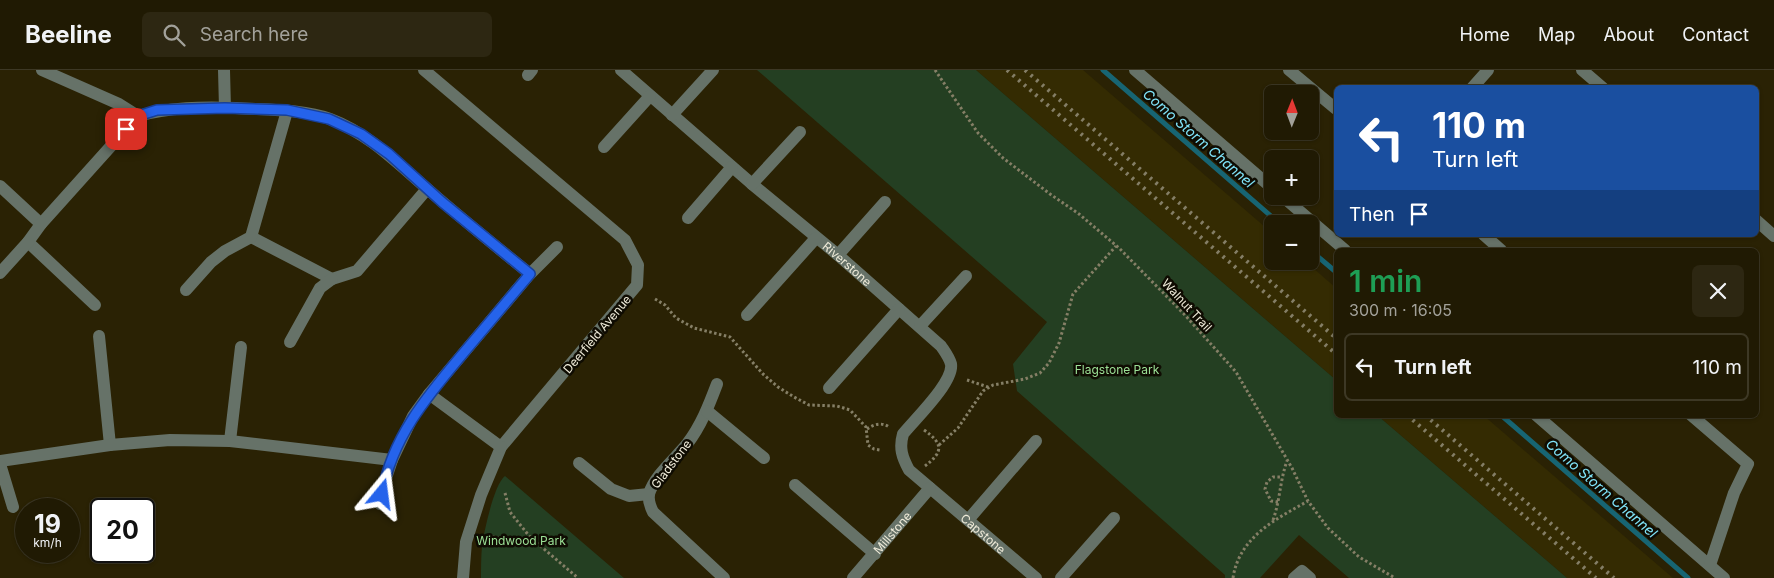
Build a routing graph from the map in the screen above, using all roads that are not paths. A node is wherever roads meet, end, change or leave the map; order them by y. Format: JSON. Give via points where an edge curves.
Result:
{"nodes":[{"id":1,"x":42,"y":70,"type":"edge"},
{"id":2,"x":224,"y":70,"type":"edge"},
{"id":3,"x":424,"y":70,"type":"edge"},
{"id":4,"x":620,"y":70,"type":"edge"},
{"id":5,"x":713,"y":70,"type":"edge"},
{"id":6,"x":1136,"y":70,"type":"edge"},
{"id":7,"x":1289,"y":70,"type":"edge"},
{"id":8,"x":1488,"y":70,"type":"edge"},
{"id":9,"x":1582,"y":70,"type":"edge"},
{"id":10,"x":1475,"y":85,"type":"edge"},
{"id":11,"x":1600,"y":85,"type":"edge"},
{"id":12,"x":650,"y":96,"type":"junction"},
{"id":13,"x":1334,"y":107,"type":"edge"},
{"id":14,"x":225,"y":108,"type":"junction"},
{"id":15,"x":287,"y":110,"type":"junction"},
{"id":16,"x":672,"y":115,"type":"junction"},
{"id":17,"x":138,"y":116,"type":"junction"},
{"id":18,"x":800,"y":132,"type":"dead end"},
{"id":19,"x":604,"y":147,"type":"dead end"},
{"id":20,"x":732,"y":167,"type":"junction"},
{"id":21,"x":1264,"y":181,"type":"edge"},
{"id":22,"x":752,"y":184,"type":"junction"},
{"id":23,"x":0,"y":186,"type":"edge"},
{"id":24,"x":427,"y":189,"type":"junction"},
{"id":25,"x":885,"y":202,"type":"dead end"},
{"id":26,"x":1292,"y":205,"type":"edge"},
{"id":27,"x":688,"y":218,"type":"dead end"},
{"id":28,"x":1759,"y":223,"type":"edge"},
{"id":29,"x":41,"y":224,"type":"junction"},
{"id":30,"x":1774,"y":236,"type":"edge"},
{"id":31,"x":251,"y":237,"type":"junction"},
{"id":32,"x":1486,"y":237,"type":"edge"},
{"id":33,"x":816,"y":238,"type":"junction"},
{"id":34,"x":28,"y":242,"type":"junction"},
{"id":35,"x":557,"y":247,"type":"dead end"},
{"id":36,"x":1343,"y":248,"type":"edge"},
{"id":37,"x":1499,"y":248,"type":"edge"},
{"id":38,"x":838,"y":255,"type":"junction"},
{"id":39,"x":0,"y":273,"type":"edge"},
{"id":40,"x":530,"y":274,"type":"junction"},
{"id":41,"x":966,"y":276,"type":"dead end"},
{"id":42,"x":332,"y":279,"type":"junction"},
{"id":43,"x":186,"y":290,"type":"dead end"},
{"id":44,"x":95,"y":305,"type":"dead end"},
{"id":45,"x":899,"y":309,"type":"junction"},
{"id":46,"x":747,"y":315,"type":"dead end"},
{"id":47,"x":920,"y":326,"type":"junction"},
{"id":48,"x":99,"y":336,"type":"dead end"},
{"id":49,"x":290,"y":342,"type":"dead end"},
{"id":50,"x":241,"y":347,"type":"dead end"},
{"id":51,"x":717,"y":384,"type":"dead end"},
{"id":52,"x":829,"y":388,"type":"dead end"},
{"id":53,"x":429,"y":394,"type":"junction"},
{"id":54,"x":707,"y":411,"type":"junction"},
{"id":55,"x":1539,"y":418,"type":"edge"},
{"id":56,"x":1694,"y":418,"type":"edge"},
{"id":57,"x":230,"y":441,"type":"junction"},
{"id":58,"x":1036,"y":441,"type":"dead end"},
{"id":59,"x":110,"y":445,"type":"junction"},
{"id":60,"x":501,"y":448,"type":"junction"},
{"id":61,"x":764,"y":458,"type":"dead end"},
{"id":62,"x":392,"y":460,"type":"junction"},
{"id":63,"x":0,"y":462,"type":"edge"},
{"id":64,"x":580,"y":463,"type":"dead end"},
{"id":65,"x":796,"y":485,"type":"dead end"},
{"id":66,"x":930,"y":488,"type":"junction"},
{"id":67,"x":649,"y":494,"type":"junction"},
{"id":68,"x":380,"y":504,"type":"dead end"},
{"id":69,"x":13,"y":507,"type":"dead end"},
{"id":70,"x":1114,"y":518,"type":"dead end"},
{"id":71,"x":968,"y":520,"type":"junction"},
{"id":72,"x":875,"y":554,"type":"junction"},
{"id":73,"x":1710,"y":565,"type":"junction"},
{"id":74,"x":463,"y":578,"type":"edge"},
{"id":75,"x":724,"y":578,"type":"edge"},
{"id":76,"x":854,"y":578,"type":"edge"},
{"id":77,"x":1036,"y":578,"type":"edge"},
{"id":78,"x":1062,"y":578,"type":"edge"},
{"id":79,"x":1294,"y":578,"type":"edge"},
{"id":80,"x":1310,"y":578,"type":"edge"},
{"id":81,"x":1724,"y":578,"type":"edge"}],
"edges":[{"from":1,"to":17,"type":"street","via":[[119,104]]},
{"from":2,"to":14,"type":"street"},
{"from":3,"to":60,"type":"street","name":"Deerfield Avenue","via":[[625,240],[638,265],[637,285]]},
{"from":4,"to":12,"type":"street","name":"Riverstone"},
{"from":5,"to":16,"type":"street"},
{"from":6,"to":21,"type":"street"},
{"from":7,"to":13,"type":"street"},
{"from":8,"to":10,"type":"street"},
{"from":9,"to":11,"type":"street"},
{"from":12,"to":16,"type":"street","name":"Riverstone"},
{"from":12,"to":19,"type":"street"},
{"from":14,"to":15,"type":"street"},
{"from":14,"to":17,"type":"street","via":[[157,110]]},
{"from":15,"to":24,"type":"street","via":[[329,119],[361,134],[389,154]]},
{"from":15,"to":31,"type":"street"},
{"from":16,"to":20,"type":"street","name":"Riverstone"},
{"from":17,"to":29,"type":"street"},
{"from":18,"to":22,"type":"street"},
{"from":20,"to":22,"type":"street","name":"Riverstone"},
{"from":20,"to":27,"type":"street"},
{"from":22,"to":33,"type":"street","name":"Riverstone"},
{"from":23,"to":29,"type":"street"},
{"from":24,"to":40,"type":"street"},
{"from":24,"to":42,"type":"street","via":[[357,271]]},
{"from":25,"to":38,"type":"street"},
{"from":26,"to":36,"type":"street"},
{"from":28,"to":30,"type":"street"},
{"from":29,"to":34,"type":"street"},
{"from":31,"to":42,"type":"street"},
{"from":31,"to":43,"type":"street","via":[[211,262]]},
{"from":32,"to":37,"type":"street"},
{"from":33,"to":38,"type":"street","name":"Riverstone"},
{"from":33,"to":46,"type":"street"},
{"from":34,"to":39,"type":"street"},
{"from":34,"to":44,"type":"street"},
{"from":35,"to":40,"type":"street"},
{"from":38,"to":45,"type":"street","name":"Riverstone"},
{"from":40,"to":53,"type":"street"},
{"from":41,"to":47,"type":"street"},
{"from":42,"to":49,"type":"street","via":[[320,288]]},
{"from":45,"to":47,"type":"street","name":"Riverstone"},
{"from":45,"to":52,"type":"street"},
{"from":47,"to":66,"type":"street","name":"Riverstone","via":[[941,346],[951,365],[945,385],[903,434],[900,444],[909,470]]},
{"from":48,"to":59,"type":"street"},
{"from":50,"to":57,"type":"street"},
{"from":51,"to":54,"type":"street","name":"Gladstone"},
{"from":53,"to":60,"type":"street"},
{"from":53,"to":62,"type":"street","via":[[413,416]]},
{"from":54,"to":61,"type":"street"},
{"from":54,"to":67,"type":"street","name":"Gladstone","via":[[688,443],[653,484]]},
{"from":55,"to":73,"type":"street"},
{"from":56,"to":73,"type":"street","via":[[1748,464],[1734,493]]},
{"from":57,"to":59,"type":"street","via":[[170,440]]},
{"from":57,"to":62,"type":"street"},
{"from":58,"to":71,"type":"street"},
{"from":59,"to":63,"type":"street"},
{"from":60,"to":74,"type":"street","name":"Deerfield Avenue","via":[[466,542]]},
{"from":62,"to":68,"type":"street"},
{"from":63,"to":69,"type":"street"},
{"from":64,"to":67,"type":"street","via":[[611,489],[629,496]]},
{"from":65,"to":72,"type":"street"},
{"from":66,"to":71,"type":"street","name":"Capstone"},
{"from":66,"to":72,"type":"street","name":"Millstone"},
{"from":67,"to":75,"type":"street","name":"Gladstone","via":[[653,512]]},
{"from":70,"to":78,"type":"street"},
{"from":71,"to":77,"type":"street","name":"Capstone"},
{"from":72,"to":76,"type":"street","name":"Millstone"},
{"from":73,"to":81,"type":"street"},
{"from":79,"to":80,"type":"street","via":[[1302,571]]}]}
